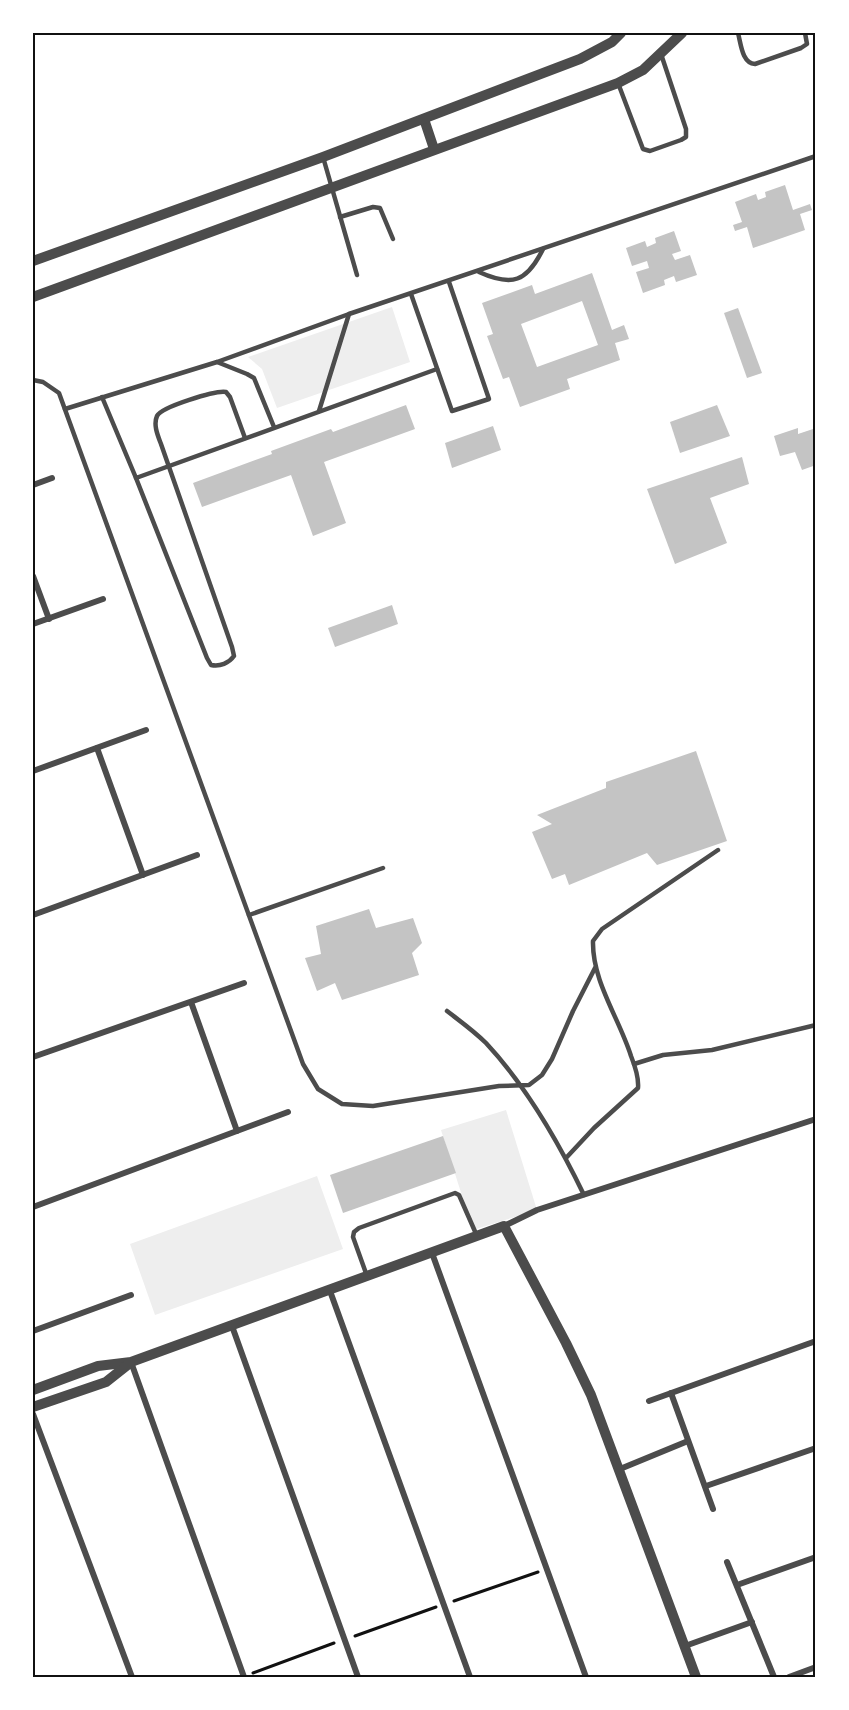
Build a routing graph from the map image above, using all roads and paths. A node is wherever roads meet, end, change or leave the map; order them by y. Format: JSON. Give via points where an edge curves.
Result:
{"nodes":[{"id":1,"x":621,"y":33,"type":"edge"},
{"id":2,"x":682,"y":33,"type":"edge"},
{"id":3,"x":738,"y":33,"type":"edge"},
{"id":4,"x":805,"y":33,"type":"edge"},
{"id":5,"x":661,"y":54,"type":"junction"},
{"id":6,"x":618,"y":83,"type":"junction"},
{"id":7,"x":424,"y":119,"type":"junction"},
{"id":8,"x":434,"y":149,"type":"junction"},
{"id":9,"x":816,"y":156,"type":"edge"},
{"id":10,"x":323,"y":157,"type":"junction"},
{"id":11,"x":331,"y":187,"type":"junction"},
{"id":12,"x":340,"y":217,"type":"junction"},
{"id":13,"x":393,"y":239,"type":"dead end"},
{"id":14,"x":543,"y":249,"type":"junction"},
{"id":15,"x":33,"y":261,"type":"edge"},
{"id":16,"x":479,"y":272,"type":"junction"},
{"id":17,"x":357,"y":275,"type":"dead end"},
{"id":18,"x":449,"y":282,"type":"junction"},
{"id":19,"x":411,"y":294,"type":"junction"},
{"id":20,"x":33,"y":297,"type":"edge"},
{"id":21,"x":349,"y":314,"type":"junction"},
{"id":22,"x":217,"y":362,"type":"junction"},
{"id":23,"x":438,"y":369,"type":"junction"},
{"id":24,"x":33,"y":380,"type":"edge"},
{"id":25,"x":102,"y":397,"type":"junction"},
{"id":26,"x":65,"y":409,"type":"junction"},
{"id":27,"x":319,"y":411,"type":"junction"},
{"id":28,"x":273,"y":427,"type":"junction"},
{"id":29,"x":244,"y":438,"type":"junction"},
{"id":30,"x":169,"y":466,"type":"junction"},
{"id":31,"x":52,"y":478,"type":"dead end"},
{"id":32,"x":136,"y":478,"type":"junction"},
{"id":33,"x":33,"y":485,"type":"edge"},
{"id":34,"x":33,"y":576,"type":"edge"},
{"id":35,"x":103,"y":599,"type":"dead end"},
{"id":36,"x":49,"y":619,"type":"junction"},
{"id":37,"x":33,"y":624,"type":"edge"},
{"id":38,"x":146,"y":730,"type":"dead end"},
{"id":39,"x":97,"y":748,"type":"junction"},
{"id":40,"x":33,"y":771,"type":"edge"},
{"id":41,"x":718,"y":850,"type":"dead end"},
{"id":42,"x":197,"y":855,"type":"dead end"},
{"id":43,"x":383,"y":868,"type":"dead end"},
{"id":44,"x":143,"y":875,"type":"junction"},
{"id":45,"x":33,"y":915,"type":"edge"},
{"id":46,"x":249,"y":915,"type":"junction"},
{"id":47,"x":596,"y":968,"type":"junction"},
{"id":48,"x":244,"y":983,"type":"dead end"},
{"id":49,"x":191,"y":1002,"type":"junction"},
{"id":50,"x":447,"y":1011,"type":"dead end"},
{"id":51,"x":816,"y":1025,"type":"edge"},
{"id":52,"x":33,"y":1057,"type":"edge"},
{"id":53,"x":634,"y":1064,"type":"junction"},
{"id":54,"x":521,"y":1086,"type":"junction"},
{"id":55,"x":288,"y":1112,"type":"dead end"},
{"id":56,"x":816,"y":1119,"type":"edge"},
{"id":57,"x":237,"y":1131,"type":"junction"},
{"id":58,"x":566,"y":1158,"type":"junction"},
{"id":59,"x":584,"y":1195,"type":"junction"},
{"id":60,"x":33,"y":1207,"type":"edge"},
{"id":61,"x":504,"y":1226,"type":"junction"},
{"id":62,"x":477,"y":1236,"type":"junction"},
{"id":63,"x":432,"y":1253,"type":"junction"},
{"id":64,"x":367,"y":1277,"type":"junction"},
{"id":65,"x":330,"y":1291,"type":"junction"},
{"id":66,"x":131,"y":1295,"type":"dead end"},
{"id":67,"x":232,"y":1326,"type":"junction"},
{"id":68,"x":33,"y":1331,"type":"edge"},
{"id":69,"x":816,"y":1341,"type":"edge"},
{"id":70,"x":131,"y":1362,"type":"junction"},
{"id":71,"x":33,"y":1390,"type":"edge"},
{"id":72,"x":671,"y":1393,"type":"junction"},
{"id":73,"x":649,"y":1401,"type":"dead end"},
{"id":74,"x":33,"y":1407,"type":"edge"},
{"id":75,"x":33,"y":1414,"type":"edge"},
{"id":76,"x":688,"y":1441,"type":"junction"},
{"id":77,"x":816,"y":1448,"type":"edge"},
{"id":78,"x":620,"y":1469,"type":"junction"},
{"id":79,"x":706,"y":1486,"type":"junction"},
{"id":80,"x":712,"y":1509,"type":"dead end"},
{"id":81,"x":816,"y":1557,"type":"edge"},
{"id":82,"x":728,"y":1562,"type":"dead end"},
{"id":83,"x":547,"y":1569,"type":"junction"},
{"id":84,"x":737,"y":1585,"type":"junction"},
{"id":85,"x":444,"y":1604,"type":"junction"},
{"id":86,"x":752,"y":1622,"type":"junction"},
{"id":87,"x":345,"y":1639,"type":"junction"},
{"id":88,"x":685,"y":1646,"type":"junction"},
{"id":89,"x":816,"y":1667,"type":"edge"},
{"id":90,"x":132,"y":1677,"type":"edge"},
{"id":91,"x":244,"y":1677,"type":"edge"},
{"id":92,"x":358,"y":1677,"type":"edge"},
{"id":93,"x":470,"y":1677,"type":"edge"},
{"id":94,"x":586,"y":1677,"type":"edge"},
{"id":95,"x":696,"y":1677,"type":"edge"},
{"id":96,"x":774,"y":1677,"type":"edge"},
{"id":97,"x":789,"y":1677,"type":"edge"}],
"edges":[{"from":1,"to":7,"type":"street","via":[[580,59]]},
{"from":2,"to":5,"type":"street"},
{"from":3,"to":4,"type":"lane","via":[[750,64],[801,48],[807,44]]},
{"from":5,"to":6,"type":"street","via":[[643,70]]},
{"from":5,"to":6,"type":"lane","via":[[686,137],[650,152],[643,149]]},
{"from":6,"to":8,"type":"street"},
{"from":7,"to":8,"type":"street"},
{"from":7,"to":10,"type":"street"},
{"from":8,"to":11,"type":"street"},
{"from":9,"to":14,"type":"lane"},
{"from":10,"to":11,"type":"lane"},
{"from":10,"to":15,"type":"street"},
{"from":11,"to":12,"type":"lane"},
{"from":11,"to":20,"type":"street"},
{"from":12,"to":13,"type":"lane","via":[[380,208]]},
{"from":12,"to":17,"type":"lane"},
{"from":14,"to":16,"type":"lane"},
{"from":14,"to":16,"type":"lane","via":[[532,269],[523,276],[497,280]]},
{"from":16,"to":18,"type":"lane"},
{"from":18,"to":19,"type":"lane"},
{"from":18,"to":23,"type":"lane","via":[[489,399],[453,411]]},
{"from":19,"to":21,"type":"lane"},
{"from":19,"to":23,"type":"lane"},
{"from":21,"to":22,"type":"lane"},
{"from":21,"to":27,"type":"lane"},
{"from":22,"to":25,"type":"lane"},
{"from":22,"to":28,"type":"lane","via":[[254,378]]},
{"from":23,"to":27,"type":"lane"},
{"from":24,"to":26,"type":"lane","via":[[59,393]]},
{"from":25,"to":26,"type":"lane"},
{"from":25,"to":32,"type":"lane"},
{"from":26,"to":46,"type":"lane"},
{"from":27,"to":28,"type":"lane"},
{"from":28,"to":29,"type":"lane"},
{"from":29,"to":30,"type":"lane"},
{"from":29,"to":30,"type":"lane","via":[[226,392],[193,399],[157,416],[155,426]]},
{"from":30,"to":32,"type":"lane"},
{"from":30,"to":32,"type":"lane","via":[[234,656],[217,666],[207,658]]},
{"from":31,"to":33,"type":"street"},
{"from":34,"to":36,"type":"street"},
{"from":35,"to":36,"type":"street"},
{"from":36,"to":37,"type":"street"},
{"from":38,"to":39,"type":"street"},
{"from":39,"to":40,"type":"street"},
{"from":39,"to":44,"type":"street"},
{"from":41,"to":47,"type":"lane","via":[[602,929],[593,941]]},
{"from":42,"to":44,"type":"street"},
{"from":43,"to":46,"type":"lane"},
{"from":44,"to":45,"type":"street"},
{"from":46,"to":54,"type":"lane","via":[[303,1064],[318,1089],[342,1104],[373,1106]]},
{"from":47,"to":53,"type":"lane"},
{"from":47,"to":54,"type":"lane","via":[[542,1075]]},
{"from":48,"to":49,"type":"street"},
{"from":49,"to":52,"type":"street"},
{"from":49,"to":57,"type":"street"},
{"from":50,"to":54,"type":"lane","via":[[485,1042]]},
{"from":51,"to":53,"type":"lane"},
{"from":53,"to":58,"type":"lane","via":[[638,1088]]},
{"from":54,"to":58,"type":"lane"},
{"from":55,"to":57,"type":"street"},
{"from":56,"to":59,"type":"street"},
{"from":57,"to":60,"type":"street"},
{"from":58,"to":59,"type":"lane"},
{"from":59,"to":61,"type":"street"},
{"from":61,"to":62,"type":"street"},
{"from":61,"to":78,"type":"street","via":[[567,1343]]},
{"from":62,"to":63,"type":"street"},
{"from":62,"to":64,"type":"lane","via":[[454,1193],[359,1228],[353,1236]]},
{"from":63,"to":64,"type":"street"},
{"from":63,"to":83,"type":"street"},
{"from":64,"to":65,"type":"street"},
{"from":65,"to":67,"type":"street"},
{"from":65,"to":85,"type":"street"},
{"from":66,"to":68,"type":"street"},
{"from":67,"to":70,"type":"street"},
{"from":67,"to":87,"type":"street"},
{"from":69,"to":72,"type":"street"},
{"from":70,"to":71,"type":"street","via":[[98,1366]]},
{"from":70,"to":74,"type":"street","via":[[106,1382]]},
{"from":70,"to":91,"type":"street"},
{"from":72,"to":73,"type":"street"},
{"from":72,"to":76,"type":"street"},
{"from":75,"to":90,"type":"street"},
{"from":76,"to":78,"type":"street"},
{"from":76,"to":79,"type":"street"},
{"from":77,"to":79,"type":"street"},
{"from":78,"to":88,"type":"street"},
{"from":79,"to":80,"type":"street"},
{"from":81,"to":84,"type":"street"},
{"from":82,"to":84,"type":"street"},
{"from":83,"to":85,"type":"path"},
{"from":83,"to":94,"type":"street"},
{"from":84,"to":86,"type":"street"},
{"from":85,"to":87,"type":"path"},
{"from":85,"to":93,"type":"street"},
{"from":86,"to":88,"type":"street"},
{"from":86,"to":96,"type":"street"},
{"from":87,"to":91,"type":"path"},
{"from":87,"to":92,"type":"street"},
{"from":88,"to":95,"type":"street"},
{"from":89,"to":97,"type":"street"}]}
